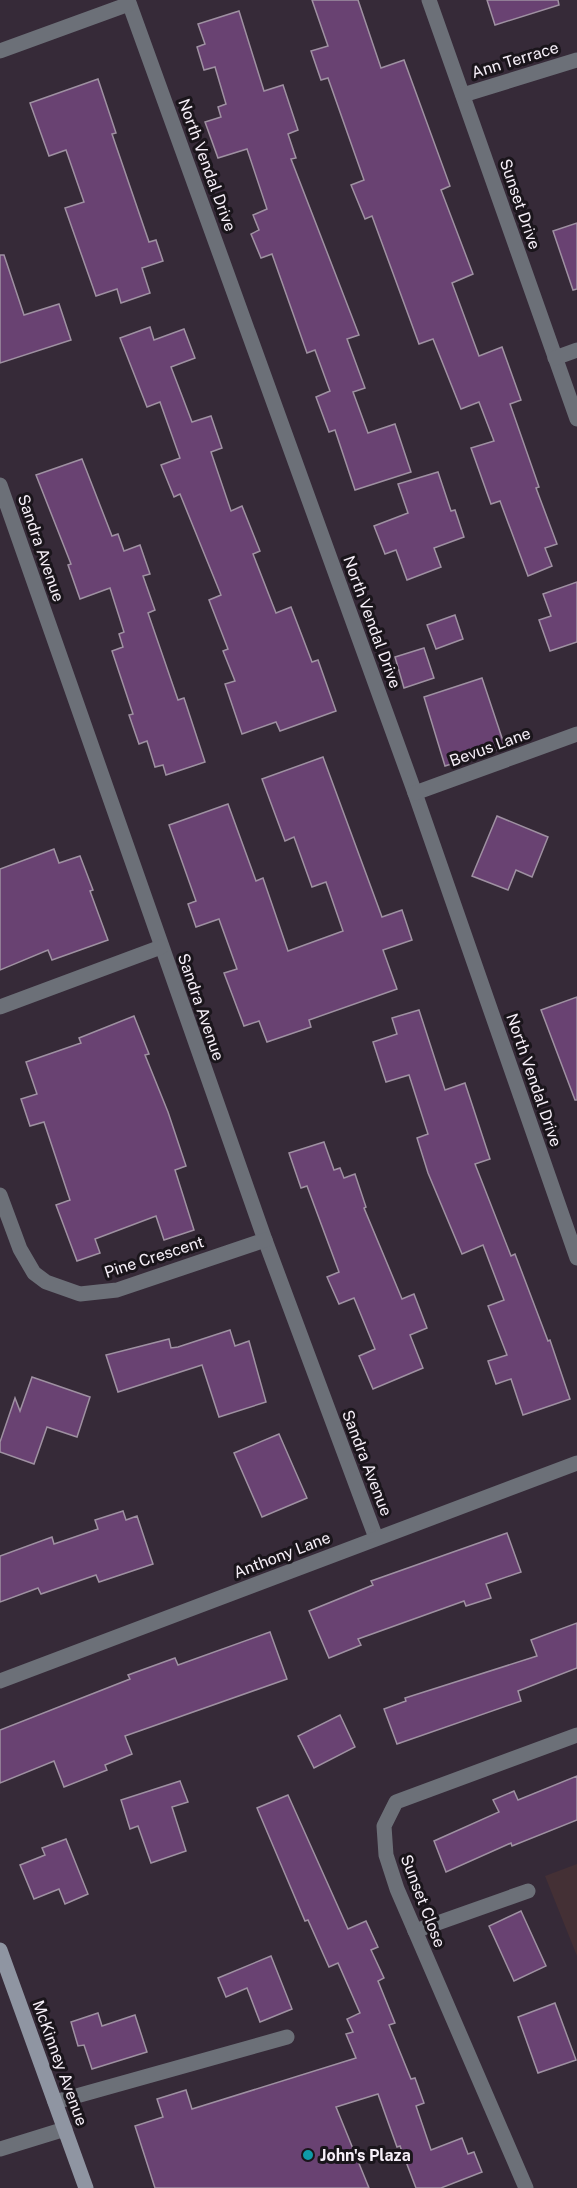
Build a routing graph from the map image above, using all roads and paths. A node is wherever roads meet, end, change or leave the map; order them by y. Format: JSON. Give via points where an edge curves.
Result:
{"nodes":[{"id":1,"x":429,"y":0,"type":"edge"},
{"id":2,"x":129,"y":2,"type":"edge"},
{"id":3,"x":0,"y":51,"type":"edge"},
{"id":4,"x":577,"y":60,"type":"edge"},
{"id":5,"x":463,"y":95,"type":"junction"},
{"id":6,"x":577,"y":350,"type":"edge"},
{"id":7,"x":555,"y":358,"type":"junction"},
{"id":8,"x":577,"y":419,"type":"edge"},
{"id":9,"x":0,"y":485,"type":"edge"},
{"id":10,"x":577,"y":734,"type":"edge"},
{"id":11,"x":415,"y":793,"type":"junction"},
{"id":12,"x":161,"y":947,"type":"junction"},
{"id":13,"x":0,"y":1007,"type":"edge"},
{"id":14,"x":0,"y":1195,"type":"edge"},
{"id":15,"x":265,"y":1240,"type":"junction"},
{"id":16,"x":577,"y":1258,"type":"edge"},
{"id":17,"x":577,"y":1463,"type":"edge"},
{"id":18,"x":376,"y":1538,"type":"junction"},
{"id":19,"x":0,"y":1681,"type":"edge"},
{"id":20,"x":577,"y":1735,"type":"edge"},
{"id":21,"x":528,"y":1890,"type":"dead end"},
{"id":22,"x":415,"y":1931,"type":"junction"},
{"id":23,"x":0,"y":1950,"type":"edge"},
{"id":24,"x":287,"y":2037,"type":"dead end"},
{"id":25,"x":55,"y":2102,"type":"junction"},
{"id":26,"x":65,"y":2129,"type":"junction"},
{"id":27,"x":0,"y":2149,"type":"edge"},
{"id":28,"x":86,"y":2188,"type":"edge"},
{"id":29,"x":526,"y":2188,"type":"edge"}],
"edges":[{"from":1,"to":5,"type":"street","name":"Sunset Drive"},
{"from":2,"to":3,"type":"street"},
{"from":2,"to":11,"type":"street","name":"North Vendal Drive"},
{"from":4,"to":5,"type":"street","name":"Ann Terrace"},
{"from":5,"to":7,"type":"street","name":"Sunset Drive"},
{"from":6,"to":7,"type":"street"},
{"from":7,"to":8,"type":"street","name":"Sunset Drive"},
{"from":9,"to":12,"type":"street","name":"Sandra Avenue"},
{"from":10,"to":11,"type":"street","name":"Bevus Lane"},
{"from":11,"to":16,"type":"street","name":"North Vendal Drive"},
{"from":12,"to":13,"type":"street"},
{"from":12,"to":15,"type":"street","name":"Sandra Avenue"},
{"from":14,"to":15,"type":"street","name":"Pine Crescent","via":[[20,1249],[34,1273],[46,1282],[81,1294],[117,1290]]},
{"from":15,"to":18,"type":"street","name":"Sandra Avenue"},
{"from":17,"to":18,"type":"street","name":"Anthony Lane"},
{"from":18,"to":19,"type":"street","name":"Anthony Lane"},
{"from":20,"to":22,"type":"street","name":"Sunset Close","via":[[396,1802],[384,1826],[386,1855]]},
{"from":21,"to":22,"type":"street"},
{"from":22,"to":29,"type":"street","name":"Sunset Close"},
{"from":23,"to":25,"type":"street","name":"McKinney Avenue"},
{"from":24,"to":25,"type":"street"},
{"from":25,"to":26,"type":"street","name":"McKinney Avenue"},
{"from":26,"to":27,"type":"street"},
{"from":26,"to":28,"type":"street","name":"McKinney Avenue"}]}
